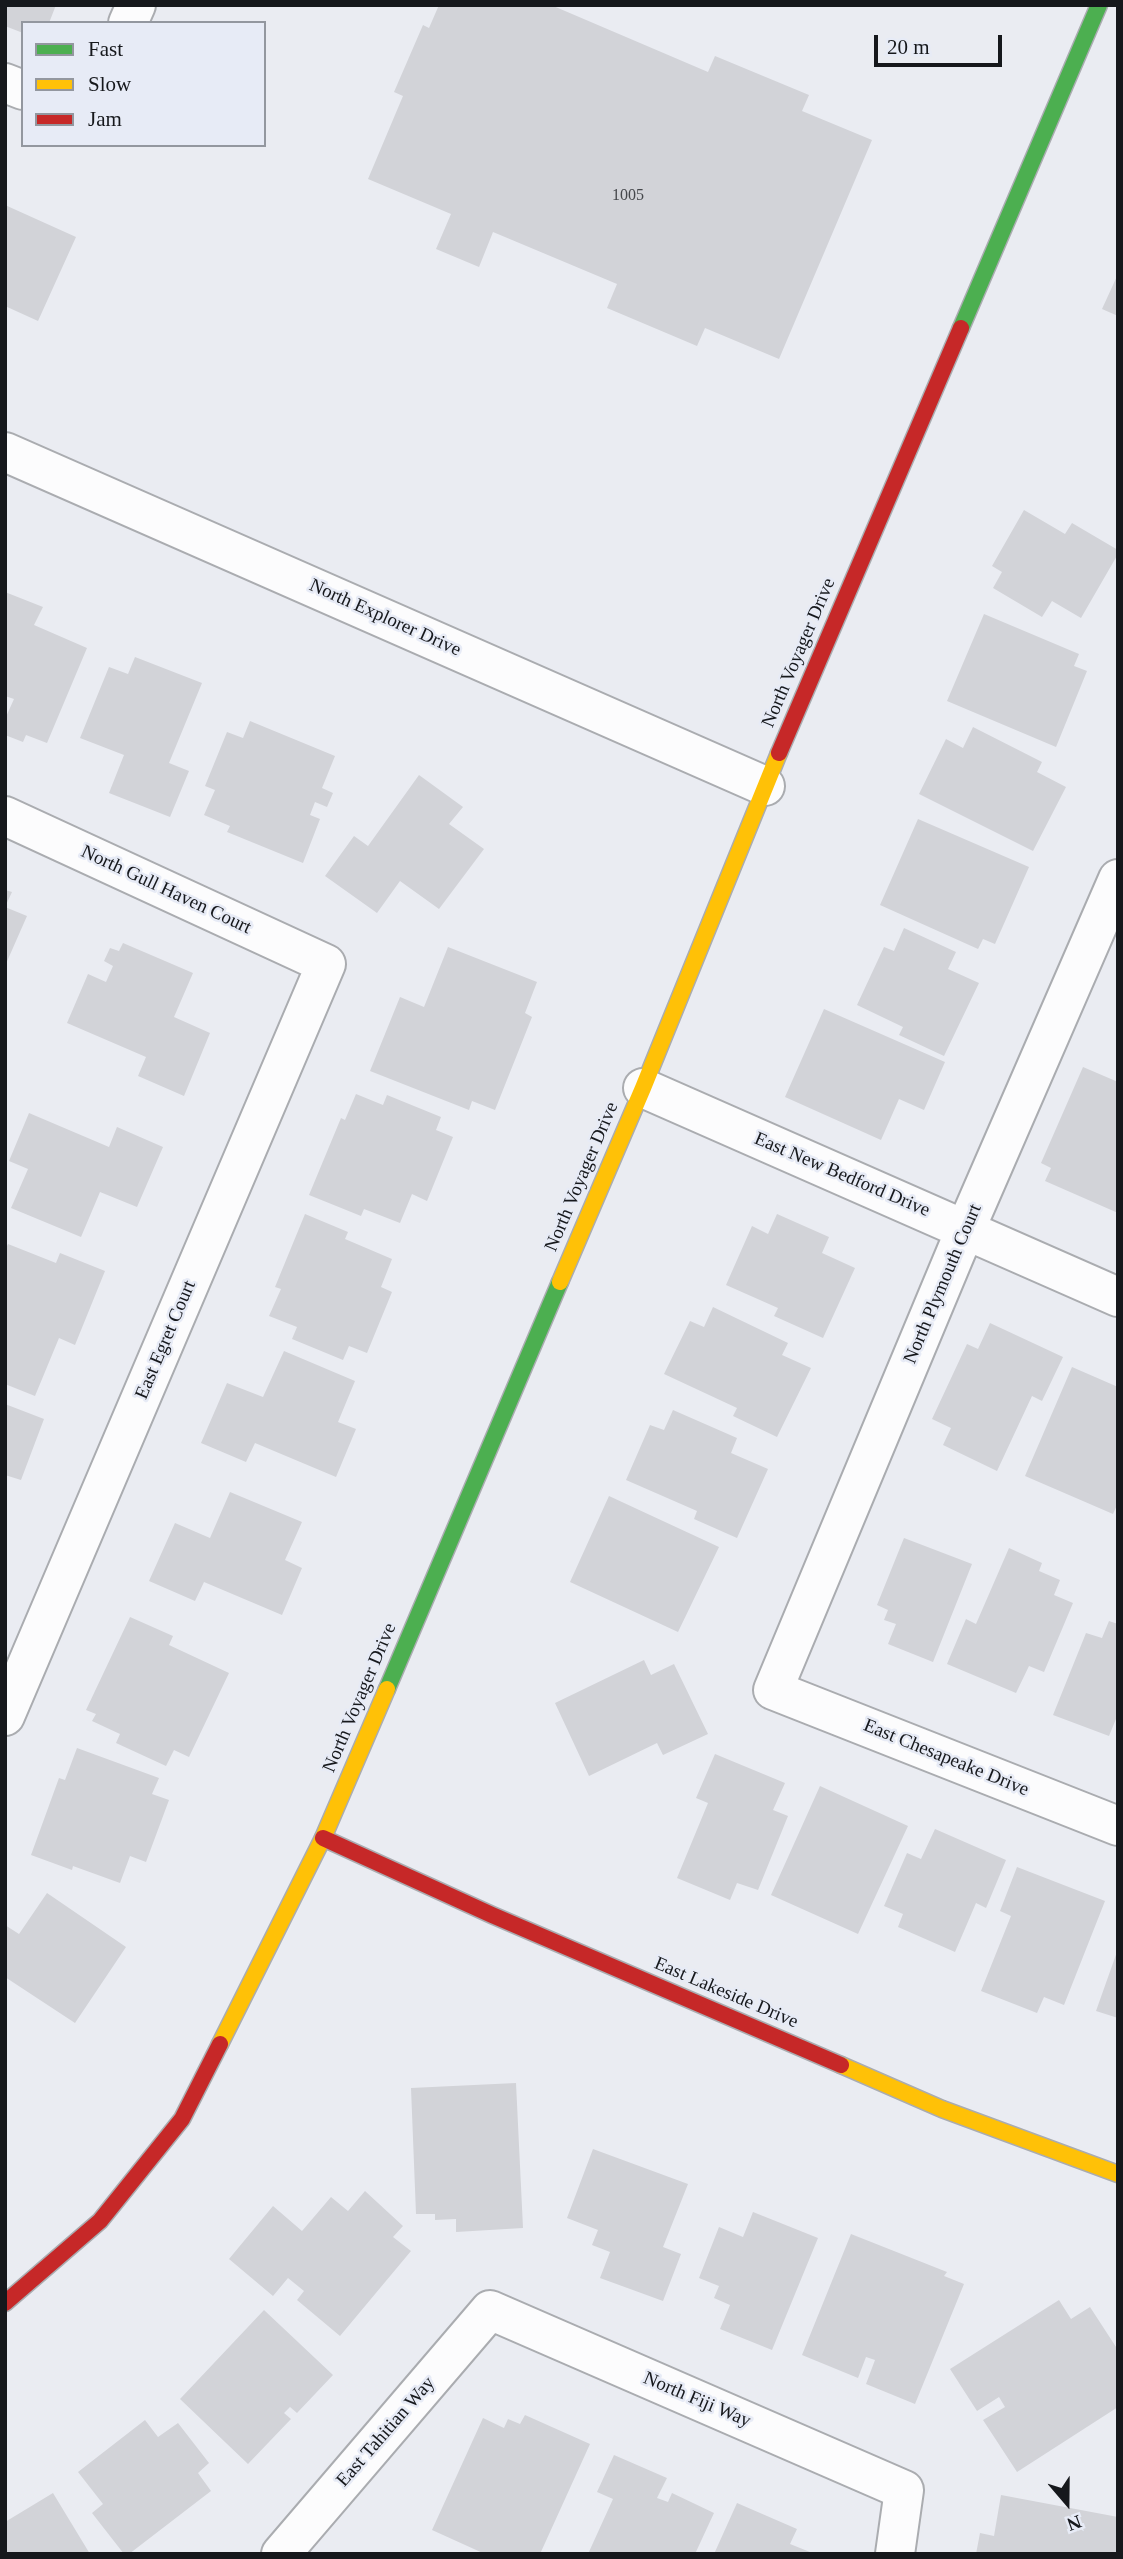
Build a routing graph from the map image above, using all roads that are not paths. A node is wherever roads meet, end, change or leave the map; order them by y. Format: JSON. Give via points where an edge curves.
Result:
{"nodes":[{"id":1,"x":136,"y":5,"type":"edge"},
{"id":2,"x":1099,"y":5,"type":"edge"},
{"id":3,"x":129,"y":21,"type":"edge"},
{"id":4,"x":5,"y":452,"type":"edge"},
{"id":5,"x":765,"y":786,"type":"junction"},
{"id":6,"x":5,"y":816,"type":"edge"},
{"id":7,"x":1118,"y":879,"type":"edge"},
{"id":8,"x":326,"y":964,"type":"joint"},
{"id":9,"x":643,"y":1088,"type":"junction"},
{"id":10,"x":966,"y":1228,"type":"junction"},
{"id":11,"x":1118,"y":1297,"type":"edge"},
{"id":12,"x":774,"y":1690,"type":"joint"},
{"id":13,"x":5,"y":1716,"type":"edge"},
{"id":14,"x":1118,"y":1826,"type":"edge"},
{"id":15,"x":323,"y":1838,"type":"junction"},
{"id":16,"x":1118,"y":2174,"type":"edge"},
{"id":17,"x":5,"y":2303,"type":"edge"},
{"id":18,"x":490,"y":2310,"type":"joint"},
{"id":19,"x":281,"y":2554,"type":"edge"},
{"id":20,"x":895,"y":2554,"type":"edge"}],
"edges":[{"from":1,"to":3,"type":"street"},
{"from":2,"to":5,"type":"street","name":"North Voyager Drive"},
{"from":4,"to":5,"type":"street","name":"North Explorer Drive"},
{"from":5,"to":9,"type":"street","name":"North Voyager Drive"},
{"from":6,"to":8,"type":"street","name":"North Gull Haven Court"},
{"from":7,"to":10,"type":"street","name":"North Plymouth Court"},
{"from":8,"to":13,"type":"street","name":"East Egret Court"},
{"from":9,"to":10,"type":"street","name":"East New Bedford Drive"},
{"from":9,"to":15,"type":"street","name":"North Voyager Drive"},
{"from":10,"to":11,"type":"street","name":"East New Bedford Drive"},
{"from":10,"to":12,"type":"street","name":"North Plymouth Court"},
{"from":12,"to":14,"type":"street","name":"East Chesapeake Drive"},
{"from":15,"to":16,"type":"street","name":"East Lakeside Drive","via":[[942,2109]]},
{"from":15,"to":17,"type":"street","name":"North Voyager Drive","via":[[182,2119],[100,2221]]},
{"from":18,"to":19,"type":"street","name":"East Tahitian Way"},
{"from":18,"to":20,"type":"street","name":"North Fiji Way","via":[[904,2490]]}]}
